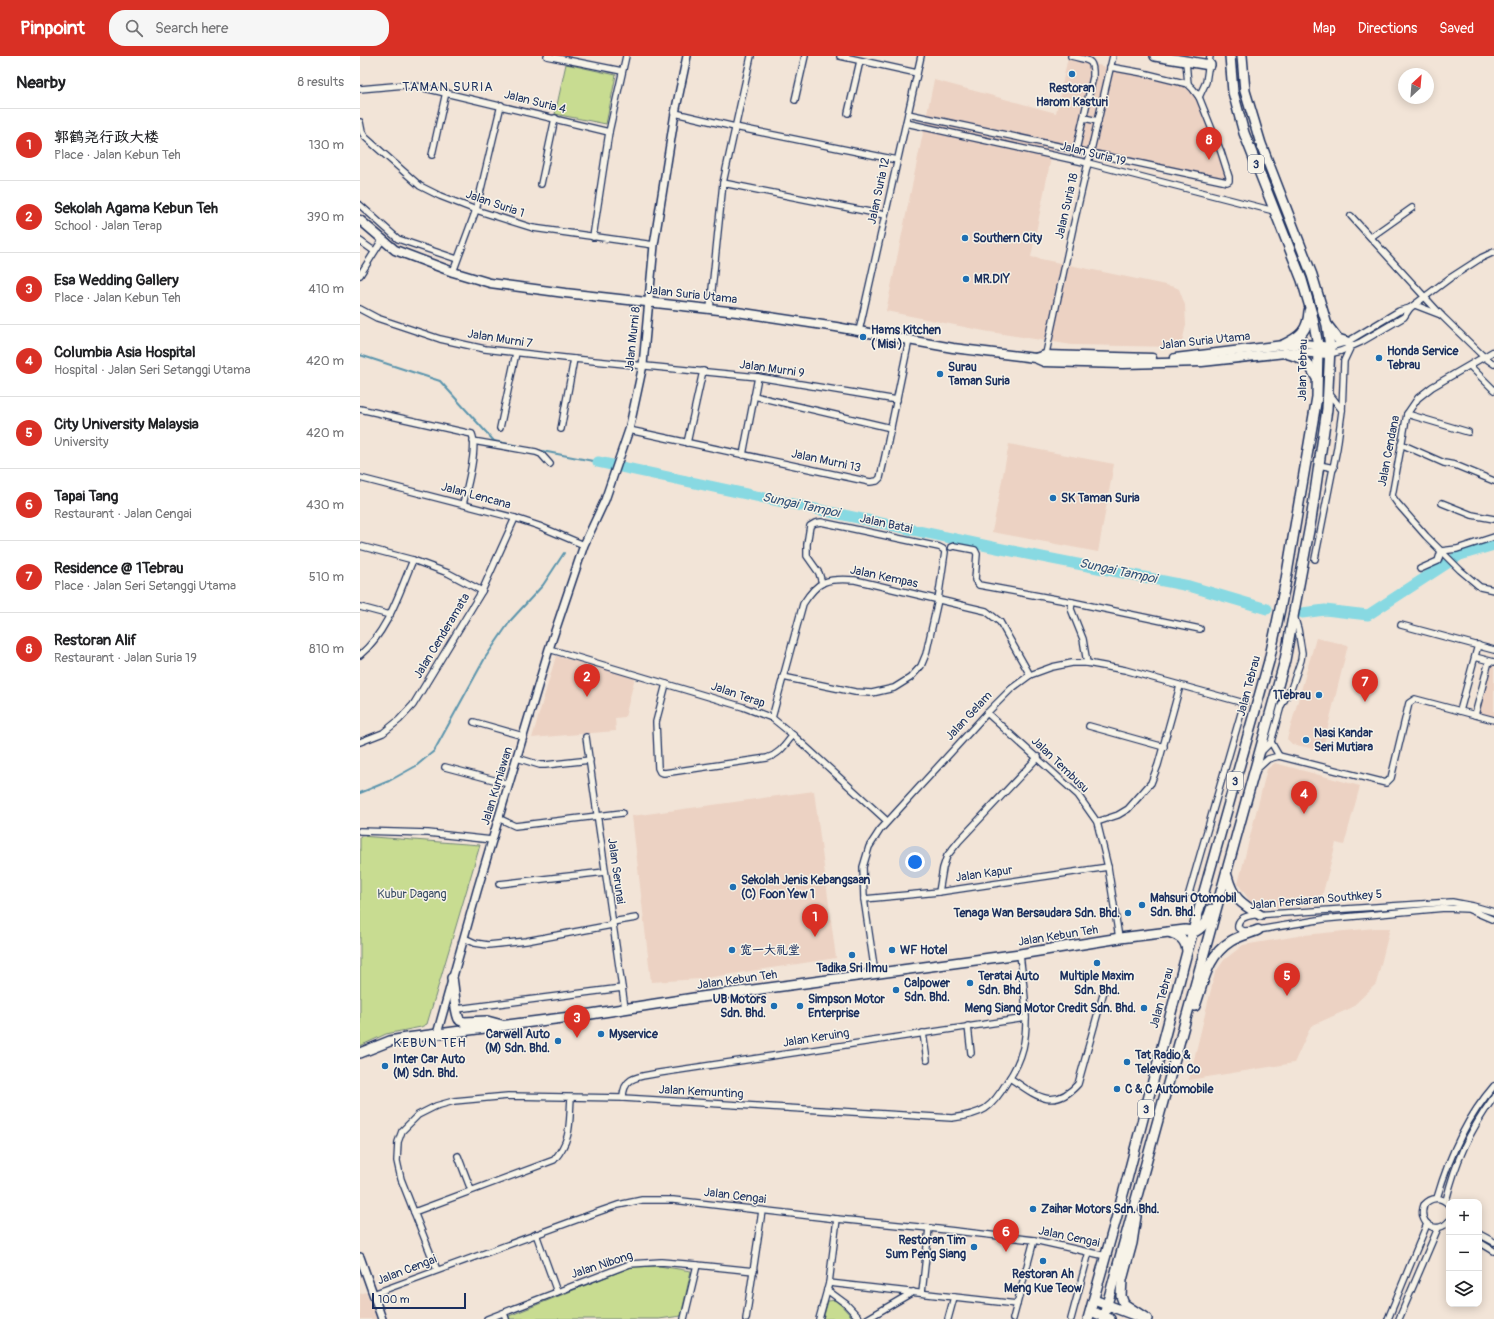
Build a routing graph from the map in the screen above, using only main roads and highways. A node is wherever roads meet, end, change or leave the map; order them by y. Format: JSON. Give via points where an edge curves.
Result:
{"nodes":[{"id":1,"x":1155,"y":56,"type":"edge"},
{"id":2,"x":1230,"y":56,"type":"edge"},
{"id":3,"x":1242,"y":56,"type":"edge"},
{"id":4,"x":1210,"y":61,"type":"edge"},
{"id":5,"x":360,"y":220,"type":"edge"},
{"id":6,"x":1310,"y":307,"type":"junction"},
{"id":7,"x":1327,"y":325,"type":"junction"},
{"id":8,"x":1349,"y":344,"type":"road end"},
{"id":9,"x":1284,"y":349,"type":"junction"},
{"id":10,"x":1318,"y":349,"type":"junction"},
{"id":11,"x":1330,"y":350,"type":"junction"},
{"id":12,"x":1317,"y":378,"type":"junction"},
{"id":13,"x":1239,"y":829,"type":"junction"},
{"id":14,"x":1226,"y":875,"type":"junction"},
{"id":15,"x":1260,"y":915,"type":"road end"},
{"id":16,"x":1193,"y":928,"type":"junction"},
{"id":17,"x":1258,"y":930,"type":"road end"},
{"id":18,"x":1170,"y":932,"type":"junction"},
{"id":19,"x":1119,"y":938,"type":"junction"},
{"id":20,"x":1187,"y":952,"type":"junction"},
{"id":21,"x":1205,"y":952,"type":"junction"},
{"id":22,"x":452,"y":978,"type":"road end"},
{"id":23,"x":503,"y":1026,"type":"junction"},
{"id":24,"x":360,"y":1053,"type":"edge"},
{"id":25,"x":1173,"y":1064,"type":"junction"},
{"id":26,"x":1138,"y":1191,"type":"junction"},
{"id":27,"x":1094,"y":1300,"type":"junction"},
{"id":28,"x":1107,"y":1304,"type":"junction"},
{"id":29,"x":1090,"y":1315,"type":"edge"},
{"id":30,"x":1106,"y":1318,"type":"edge"},
{"id":31,"x":1145,"y":1319,"type":"edge"}],
"edges":[{"from":1,"to":4,"type":"main road","via":[[1186,62]]},
{"from":2,"to":6,"type":"main road","name":"Jalan Tebrau","number":"3","via":[[1233,92],[1244,133],[1302,280]]},
{"from":3,"to":7,"type":"main road","name":"Jalan Tebrau","number":"3","via":[[1245,91],[1261,144],[1312,275]]},
{"from":5,"to":9,"type":"main road","name":"Jalan Suria Utama","via":[[395,250],[453,272],[490,283],[516,287],[710,309],[953,348],[1035,358],[1166,359]]},
{"from":6,"to":9,"type":"main road","via":[[1304,331]]},
{"from":6,"to":10,"type":"main road","name":"Jalan Tebrau","number":"3"},
{"from":7,"to":8,"type":"main road","via":[[1338,339]]},
{"from":7,"to":11,"type":"main road","name":"Jalan Tebrau","number":"3"},
{"from":9,"to":10,"type":"main road","name":"Jalan Suria Utama"},
{"from":9,"to":12,"type":"main road","via":[[1308,362]]},
{"from":10,"to":11,"type":"main road","name":"Jalan Suria Utama"},
{"from":10,"to":12,"type":"main road","name":"Jalan Tebrau","number":"3"},
{"from":11,"to":13,"type":"main road","name":"Jalan Tebrau","number":"3","via":[[1328,392],[1319,465],[1294,614],[1285,660]]},
{"from":12,"to":16,"type":"main road","name":"Jalan Tebrau","number":"3","via":[[1305,469],[1269,662]]},
{"from":13,"to":14,"type":"main road","name":"Jalan Tebrau","number":"3"},
{"from":13,"to":16,"type":"main road","via":[[1229,845],[1208,919]]},
{"from":14,"to":15,"type":"main road","via":[[1231,890],[1239,902]]},
{"from":14,"to":21,"type":"main road","name":"Jalan Tebrau","number":"3"},
{"from":16,"to":18,"type":"main road","name":"Jalan Kebun Teh"},
{"from":16,"to":19,"type":"main road","name":"Jalan Kebun Teh","via":[[1134,931]]},
{"from":16,"to":20,"type":"main road","name":"Jalan Tebrau","number":"3"},
{"from":16,"to":21,"type":"main road","via":[[1204,943]]},
{"from":17,"to":25,"type":"main road","via":[[1232,941],[1213,957]]},
{"from":18,"to":19,"type":"main road","name":"Jalan Kebun Teh"},
{"from":18,"to":20,"type":"main road","via":[[1181,936]]},
{"from":19,"to":23,"type":"main road","name":"Jalan Kebun Teh"},
{"from":20,"to":27,"type":"main road","name":"Jalan Tebrau","number":"3"},
{"from":21,"to":25,"type":"main road","name":"Jalan Tebrau","number":"3"},
{"from":22,"to":23,"type":"main road","via":[[460,1021],[487,1021]]},
{"from":23,"to":24,"type":"main road","name":"Jalan Kebun Teh","via":[[390,1041]]},
{"from":25,"to":26,"type":"main road","name":"Jalan Tebrau","number":"3"},
{"from":26,"to":28,"type":"main road","name":"Jalan Tebrau","number":"3"},
{"from":26,"to":31,"type":"main road","via":[[1136,1223],[1122,1280],[1121,1296],[1124,1304]]},
{"from":27,"to":28,"type":"main road"},
{"from":27,"to":29,"type":"main road","name":"Jalan Tebrau","number":"3"},
{"from":28,"to":30,"type":"main road","name":"Jalan Tebrau","number":"3"},
{"from":28,"to":31,"type":"main road"},
{"from":29,"to":30,"type":"main road"}]}
